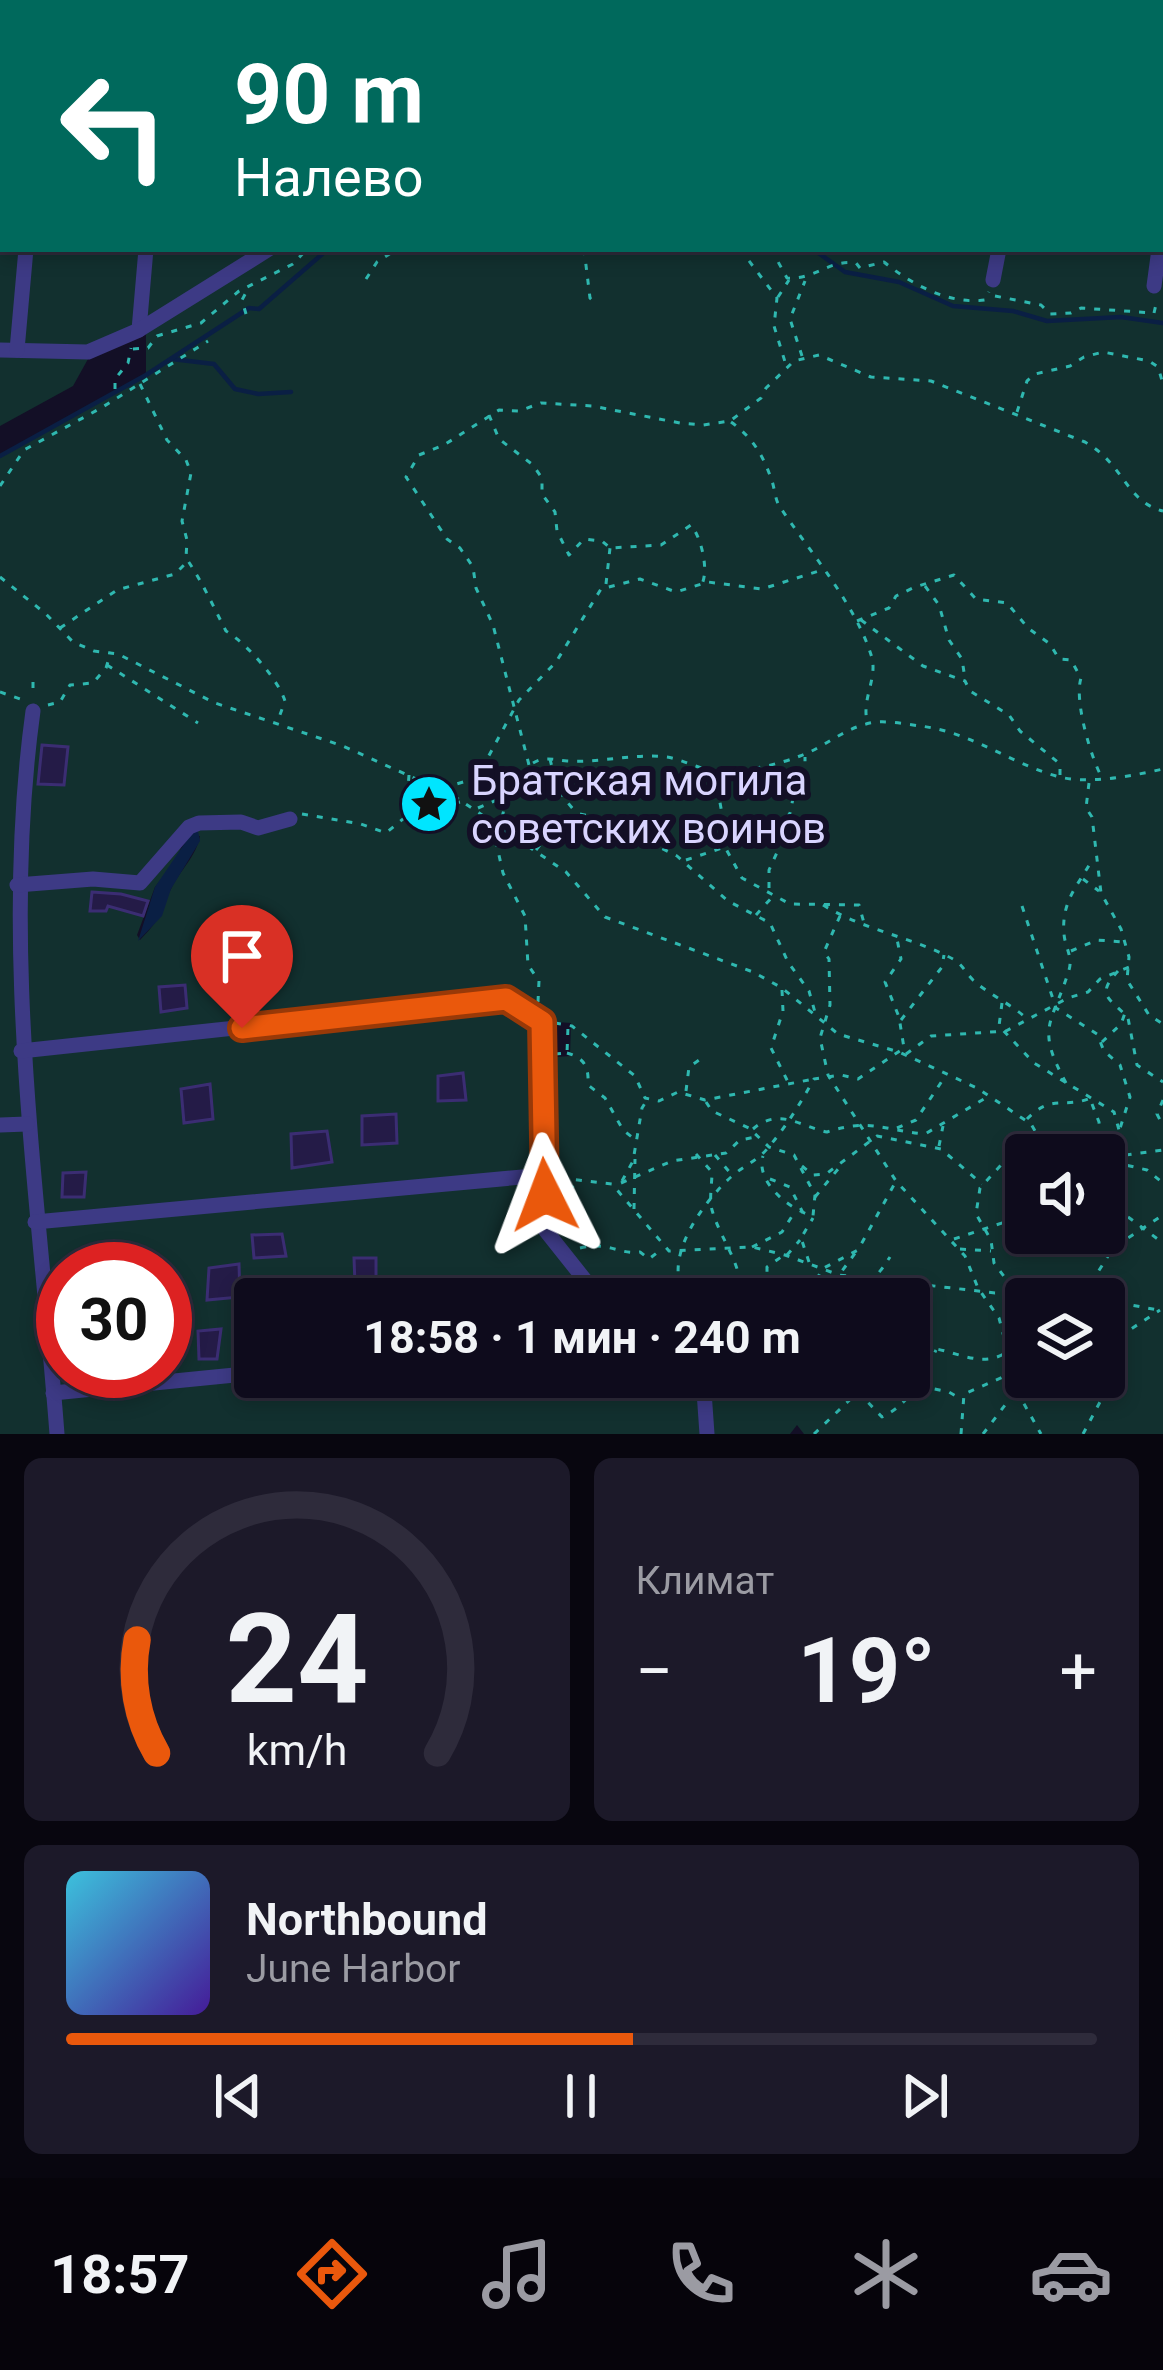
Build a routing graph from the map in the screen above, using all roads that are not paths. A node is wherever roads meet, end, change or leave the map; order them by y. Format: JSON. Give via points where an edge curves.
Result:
{"nodes":[{"id":1,"x":25,"y":252,"type":"edge"},
{"id":2,"x":146,"y":252,"type":"edge"},
{"id":3,"x":998,"y":252,"type":"edge"},
{"id":4,"x":1159,"y":252,"type":"edge"},
{"id":5,"x":254,"y":254,"type":"edge"},
{"id":6,"x":991,"y":285,"type":"road end"},
{"id":7,"x":1154,"y":286,"type":"road end"},
{"id":8,"x":136,"y":335,"type":"junction"},
{"id":9,"x":9,"y":350,"type":"edge"},
{"id":10,"x":33,"y":711,"type":"road end"},
{"id":11,"x":290,"y":819,"type":"road end"},
{"id":12,"x":17,"y":884,"type":"junction"},
{"id":13,"x":21,"y":1052,"type":"junction"},
{"id":14,"x":27,"y":1124,"type":"junction"},
{"id":15,"x":0,"y":1125,"type":"edge"},
{"id":16,"x":544,"y":1175,"type":"junction"},
{"id":17,"x":35,"y":1222,"type":"junction"},
{"id":18,"x":37,"y":1242,"type":"edge"},
{"id":19,"x":582,"y":1278,"type":"edge"},
{"id":20,"x":234,"y":1374,"type":"edge"},
{"id":21,"x":192,"y":1379,"type":"edge"},
{"id":22,"x":53,"y":1398,"type":"edge"},
{"id":23,"x":705,"y":1398,"type":"edge"},
{"id":24,"x":57,"y":1434,"type":"edge"},
{"id":25,"x":706,"y":1434,"type":"edge"}],
"edges":[{"from":1,"to":9,"type":"street"},
{"from":2,"to":8,"type":"street"},
{"from":3,"to":6,"type":"street"},
{"from":4,"to":7,"type":"street"},
{"from":5,"to":8,"type":"street"},
{"from":8,"to":9,"type":"street","via":[[88,352]]},
{"from":10,"to":12,"type":"street"},
{"from":11,"to":12,"type":"street","via":[[258,828],[189,827],[134,885]]},
{"from":12,"to":13,"type":"street"},
{"from":13,"to":14,"type":"street"},
{"from":13,"to":16,"type":"street","via":[[506,999],[541,1022]]},
{"from":14,"to":15,"type":"street"},
{"from":14,"to":17,"type":"street"},
{"from":16,"to":17,"type":"street"},
{"from":16,"to":19,"type":"street","via":[[546,1231]]},
{"from":17,"to":18,"type":"street"},
{"from":20,"to":21,"type":"street"},
{"from":22,"to":24,"type":"street"},
{"from":23,"to":25,"type":"street"}]}
